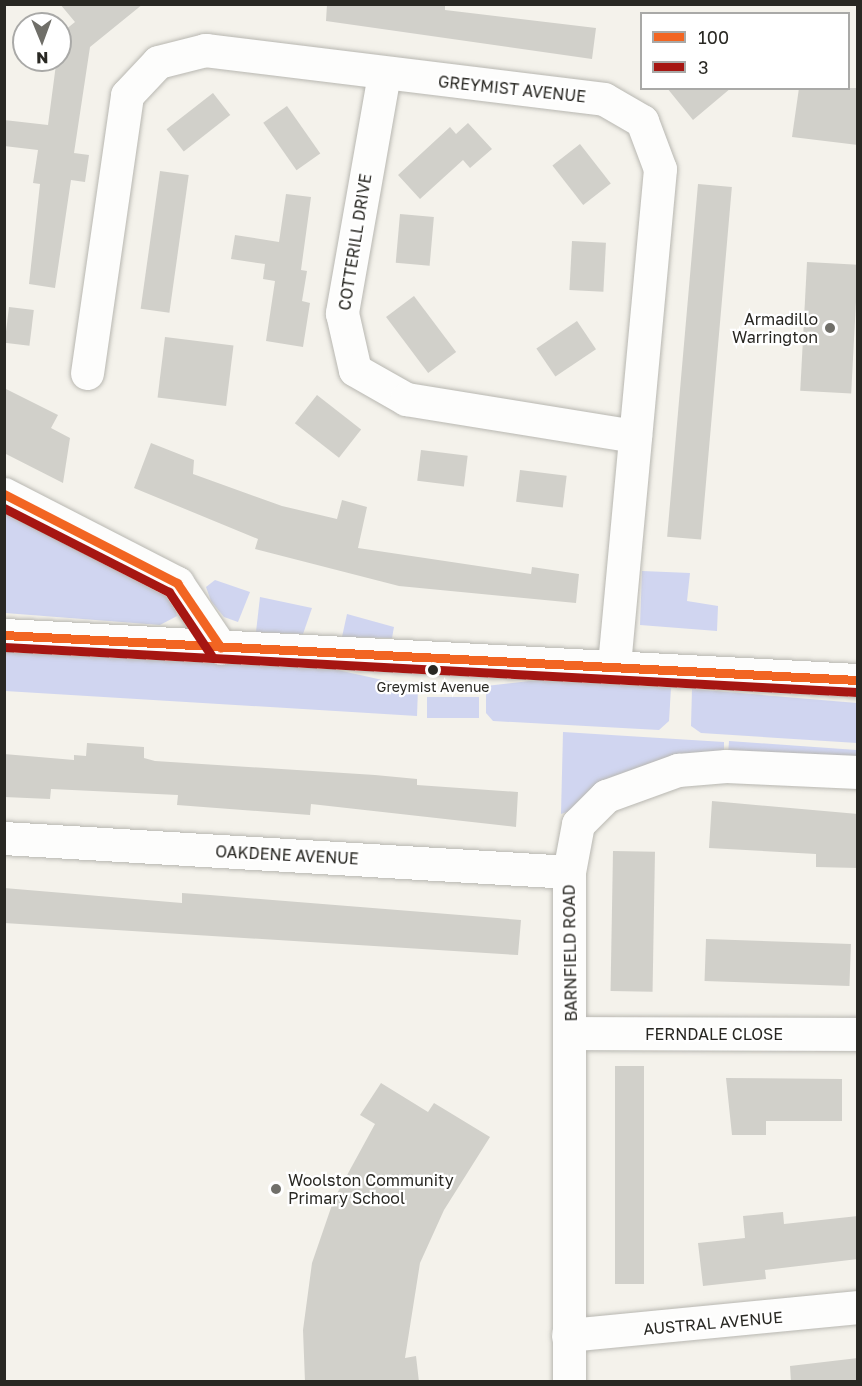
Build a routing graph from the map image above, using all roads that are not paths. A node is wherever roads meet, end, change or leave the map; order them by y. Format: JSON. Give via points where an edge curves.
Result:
{"nodes":[{"id":1,"x":384,"y":74,"type":"junction"},
{"id":2,"x":87,"y":373,"type":"dead end"},
{"id":3,"x":635,"y":436,"type":"junction"},
{"id":4,"x":4,"y":495,"type":"edge"},
{"id":5,"x":4,"y":635,"type":"edge"},
{"id":6,"x":221,"y":648,"type":"junction"},
{"id":7,"x":614,"y":664,"type":"junction"},
{"id":8,"x":858,"y":680,"type":"edge"},
{"id":9,"x":858,"y":772,"type":"edge"},
{"id":10,"x":4,"y":838,"type":"edge"},
{"id":11,"x":568,"y":872,"type":"junction"},
{"id":12,"x":571,"y":1033,"type":"junction"},
{"id":13,"x":858,"y":1034,"type":"edge"},
{"id":14,"x":858,"y":1307,"type":"edge"},
{"id":15,"x":568,"y":1335,"type":"junction"},
{"id":16,"x":569,"y":1382,"type":"edge"}],
"edges":[{"from":1,"to":2,"type":"street","name":"GREYMIST AVENUE","via":[[205,50],[158,62],[127,94]]},
{"from":1,"to":3,"type":"street","name":"GREYMIST AVENUE","via":[[604,99],[642,121],[660,169]]},
{"from":1,"to":3,"type":"street","name":"COTTERILL DRIVE","via":[[342,313],[355,370],[406,399]]},
{"from":3,"to":7,"type":"street","name":"GREYMIST AVENUE"},
{"from":4,"to":6,"type":"street","via":[[177,583]]},
{"from":5,"to":6,"type":"street"},
{"from":6,"to":7,"type":"street"},
{"from":7,"to":8,"type":"street"},
{"from":9,"to":11,"type":"street","name":"BARNFIELD ROAD","via":[[702,766],[645,778],[591,807],[571,838]]},
{"from":10,"to":11,"type":"street","name":"OAKDENE AVENUE"},
{"from":11,"to":12,"type":"street","name":"BARNFIELD ROAD"},
{"from":12,"to":13,"type":"street","name":"FERNDALE CLOSE"},
{"from":12,"to":15,"type":"street","name":"BARNFIELD ROAD"},
{"from":14,"to":15,"type":"street","name":"AUSTRAL AVENUE"},
{"from":15,"to":16,"type":"street","name":"BARNFIELD ROAD"}]}
